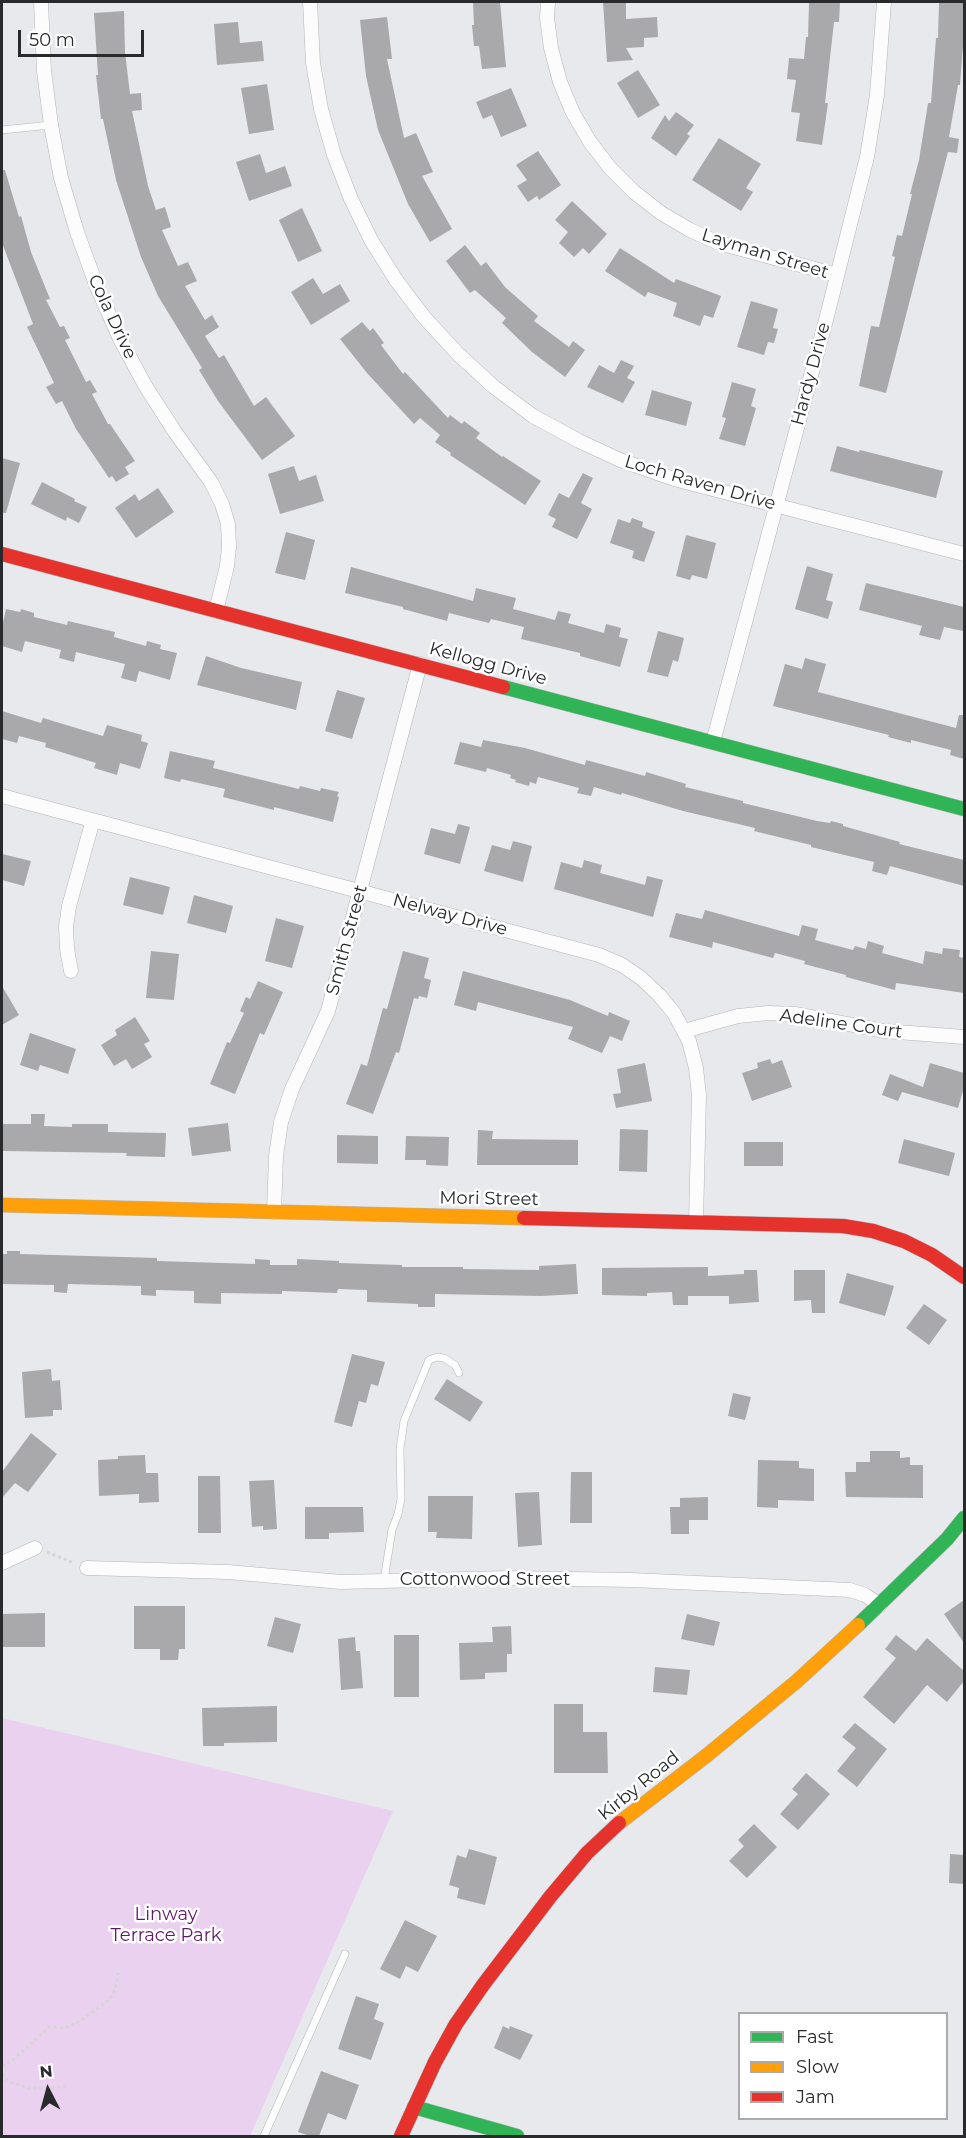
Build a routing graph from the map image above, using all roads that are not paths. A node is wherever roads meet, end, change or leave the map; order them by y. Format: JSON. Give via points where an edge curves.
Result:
{"nodes":[{"id":1,"x":41,"y":2,"type":"edge"},
{"id":2,"x":310,"y":2,"type":"edge"},
{"id":3,"x":548,"y":2,"type":"edge"},
{"id":4,"x":884,"y":2,"type":"edge"},
{"id":5,"x":51,"y":126,"type":"junction"},
{"id":6,"x":2,"y":130,"type":"edge"},
{"id":7,"x":837,"y":275,"type":"junction"},
{"id":8,"x":776,"y":505,"type":"junction"},
{"id":9,"x":2,"y":554,"type":"edge"},
{"id":10,"x":964,"y":554,"type":"edge"},
{"id":11,"x":216,"y":611,"type":"junction"},
{"id":12,"x":420,"y":664,"type":"junction"},
{"id":13,"x":713,"y":742,"type":"junction"},
{"id":14,"x":2,"y":796,"type":"edge"},
{"id":15,"x":964,"y":809,"type":"edge"},
{"id":16,"x":93,"y":820,"type":"junction"},
{"id":17,"x":361,"y":891,"type":"junction"},
{"id":18,"x":71,"y":970,"type":"dead end"},
{"id":19,"x":684,"y":1031,"type":"junction"},
{"id":20,"x":964,"y":1037,"type":"edge"},
{"id":21,"x":2,"y":1205,"type":"edge"},
{"id":22,"x":274,"y":1212,"type":"junction"},
{"id":23,"x":696,"y":1222,"type":"junction"},
{"id":24,"x":964,"y":1277,"type":"edge"},
{"id":25,"x":459,"y":1373,"type":"dead end"},
{"id":26,"x":964,"y":1518,"type":"edge"},
{"id":27,"x":35,"y":1548,"type":"road end"},
{"id":28,"x":2,"y":1563,"type":"edge"},
{"id":29,"x":87,"y":1568,"type":"dead end"},
{"id":30,"x":384,"y":1580,"type":"junction"},
{"id":31,"x":880,"y":1605,"type":"junction"},
{"id":32,"x":345,"y":1954,"type":"dead end"},
{"id":33,"x":414,"y":2107,"type":"junction"},
{"id":34,"x":264,"y":2136,"type":"edge"},
{"id":35,"x":400,"y":2136,"type":"edge"},
{"id":36,"x":517,"y":2136,"type":"edge"}],
"edges":[{"from":1,"to":5,"type":"street","name":"Cola Drive"},
{"from":2,"to":8,"type":"street","name":"Loch Raven Drive","via":[[313,63],[321,109],[351,199],[396,280],[458,354],[525,410],[579,441],[674,479]]},
{"from":3,"to":7,"type":"street","name":"Layman Street","via":[[551,48],[573,113],[610,168],[634,192],[661,213],[719,243]]},
{"from":4,"to":7,"type":"street","name":"Hardy Drive","via":[[877,95]]},
{"from":5,"to":6,"type":"lane"},
{"from":5,"to":11,"type":"street","name":"Cola Drive","via":[[76,232],[120,339],[146,387],[222,504],[229,547]]},
{"from":7,"to":8,"type":"street","name":"Hardy Drive"},
{"from":8,"to":10,"type":"street","name":"Loch Raven Drive"},
{"from":8,"to":13,"type":"street","name":"Hardy Drive"},
{"from":9,"to":11,"type":"street","name":"Kellogg Drive"},
{"from":11,"to":12,"type":"street","name":"Kellogg Drive"},
{"from":12,"to":13,"type":"street","name":"Kellogg Drive"},
{"from":12,"to":17,"type":"street","name":"Smith Street"},
{"from":13,"to":15,"type":"street","name":"Kellogg Drive"},
{"from":14,"to":16,"type":"street","name":"Nelway Drive"},
{"from":16,"to":17,"type":"street","name":"Nelway Drive"},
{"from":16,"to":18,"type":"street","via":[[69,906],[66,927]]},
{"from":17,"to":19,"type":"street","name":"Nelway Drive","via":[[607,958],[653,989]]},
{"from":17,"to":22,"type":"street","name":"Smith Street","via":[[327,1011],[281,1122]]},
{"from":19,"to":20,"type":"street","name":"Adeline Court","via":[[738,1016],[768,1013],[796,1014],[884,1031]]},
{"from":19,"to":23,"type":"street","name":"Nelway Drive","via":[[696,1068],[699,1095]]},
{"from":21,"to":22,"type":"street","name":"Mori Street"},
{"from":22,"to":23,"type":"street","name":"Mori Street"},
{"from":23,"to":24,"type":"street","name":"Mori Street","via":[[843,1226],[873,1232],[904,1241]]},
{"from":25,"to":30,"type":"lane","via":[[444,1358],[429,1360],[405,1421],[400,1449],[401,1499]]},
{"from":26,"to":31,"type":"street","name":"Kirby Road"},
{"from":27,"to":28,"type":"street"},
{"from":29,"to":30,"type":"street","name":"Cottonwood Street","via":[[228,1572],[341,1582]]},
{"from":30,"to":31,"type":"street","name":"Cottonwood Street","via":[[621,1580],[850,1590]]},
{"from":31,"to":33,"type":"street","name":"Kirby Road","via":[[797,1681],[587,1853],[456,2024]]},
{"from":32,"to":34,"type":"lane"},
{"from":33,"to":35,"type":"street","name":"Kirby Road"},
{"from":33,"to":36,"type":"street"}]}
